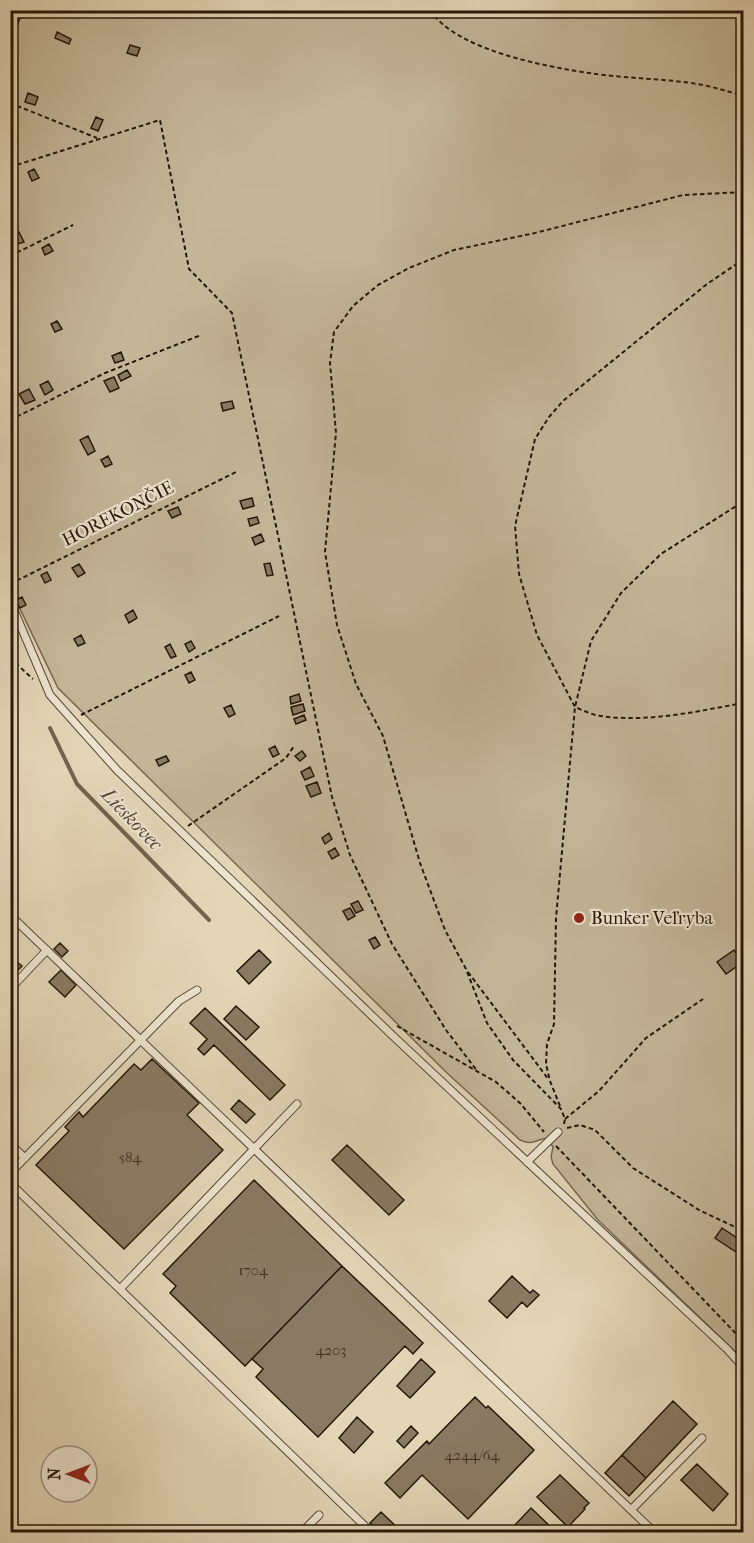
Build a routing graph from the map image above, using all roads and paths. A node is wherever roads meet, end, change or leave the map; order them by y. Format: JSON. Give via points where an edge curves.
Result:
{"nodes":[{"id":1,"x":430,"y":10,"type":"edge"},
{"id":2,"x":744,"y":96,"type":"edge"},
{"id":3,"x":10,"y":103,"type":"edge"},
{"id":4,"x":99,"y":139,"type":"junction"},
{"id":5,"x":10,"y":166,"type":"edge"},
{"id":6,"x":744,"y":192,"type":"edge"},
{"id":7,"x":74,"y":225,"type":"dead end"},
{"id":8,"x":10,"y":256,"type":"edge"},
{"id":9,"x":744,"y":259,"type":"edge"},
{"id":10,"x":201,"y":335,"type":"dead end"},
{"id":11,"x":10,"y":420,"type":"edge"},
{"id":12,"x":238,"y":471,"type":"dead end"},
{"id":13,"x":744,"y":501,"type":"edge"},
{"id":14,"x":10,"y":584,"type":"edge"},
{"id":15,"x":10,"y":601,"type":"edge"},
{"id":16,"x":279,"y":616,"type":"dead end"},
{"id":17,"x":10,"y":658,"type":"edge"},
{"id":18,"x":34,"y":680,"type":"dead end"},
{"id":19,"x":744,"y":704,"type":"edge"},
{"id":20,"x":575,"y":707,"type":"junction"},
{"id":21,"x":86,"y":712,"type":"dead end"},
{"id":22,"x":294,"y":746,"type":"dead end"},
{"id":23,"x":181,"y":832,"type":"junction"},
{"id":24,"x":10,"y":915,"type":"edge"},
{"id":25,"x":47,"y":950,"type":"junction"},
{"id":26,"x":466,"y":969,"type":"junction"},
{"id":27,"x":10,"y":989,"type":"edge"},
{"id":28,"x":197,"y":990,"type":"dead end"},
{"id":29,"x":703,"y":999,"type":"dead end"},
{"id":30,"x":397,"y":1026,"type":"dead end"},
{"id":31,"x":140,"y":1040,"type":"junction"},
{"id":32,"x":478,"y":1072,"type":"junction"},
{"id":33,"x":550,"y":1081,"type":"junction"},
{"id":34,"x":297,"y":1104,"type":"dead end"},
{"id":35,"x":561,"y":1109,"type":"junction"},
{"id":36,"x":565,"y":1119,"type":"junction"},
{"id":37,"x":558,"y":1132,"type":"dead end"},
{"id":38,"x":546,"y":1135,"type":"dead end"},
{"id":39,"x":552,"y":1142,"type":"dead end"},
{"id":40,"x":10,"y":1144,"type":"edge"},
{"id":41,"x":254,"y":1149,"type":"junction"},
{"id":42,"x":25,"y":1158,"type":"junction"},
{"id":43,"x":527,"y":1162,"type":"junction"},
{"id":44,"x":10,"y":1173,"type":"edge"},
{"id":45,"x":10,"y":1183,"type":"edge"},
{"id":46,"x":735,"y":1227,"type":"dead end"},
{"id":47,"x":120,"y":1289,"type":"junction"},
{"id":48,"x":744,"y":1342,"type":"edge"},
{"id":49,"x":744,"y":1368,"type":"edge"},
{"id":50,"x":702,"y":1438,"type":"dead end"},
{"id":51,"x":631,"y":1510,"type":"junction"},
{"id":52,"x":319,"y":1515,"type":"dead end"},
{"id":53,"x":302,"y":1533,"type":"edge"},
{"id":54,"x":371,"y":1533,"type":"edge"},
{"id":55,"x":654,"y":1533,"type":"edge"}],
"edges":[{"from":1,"to":2,"type":"path","via":[[435,19],[459,38],[503,55],[589,73],[703,85]]},
{"from":3,"to":4,"type":"path"},
{"from":4,"to":5,"type":"path"},
{"from":4,"to":32,"type":"path","via":[[160,120],[189,269],[232,313],[332,797],[350,855],[392,944],[446,1030]]},
{"from":6,"to":26,"type":"path","via":[[682,195],[454,250],[378,285],[353,306],[334,332],[330,363],[336,433],[325,552],[337,625],[356,684],[383,736],[420,863],[441,919]]},
{"from":7,"to":8,"type":"path"},
{"from":9,"to":20,"type":"path","via":[[707,284],[563,400],[535,439],[516,526],[519,574],[537,635]]},
{"from":10,"to":11,"type":"path","via":[[105,373]]},
{"from":12,"to":14,"type":"path","name":"HOREKONČIE"},
{"from":13,"to":20,"type":"path","via":[[661,554],[621,593],[591,641]]},
{"from":15,"to":23,"type":"lane","via":[[50,695],[117,770]]},
{"from":16,"to":21,"type":"path"},
{"from":17,"to":18,"type":"path"},
{"from":19,"to":20,"type":"path","via":[[632,719],[599,716]]},
{"from":20,"to":33,"type":"path","via":[[556,918],[554,1024],[546,1054]]},
{"from":22,"to":23,"type":"path","via":[[286,758]]},
{"from":23,"to":43,"type":"lane"},
{"from":24,"to":25,"type":"lane"},
{"from":25,"to":27,"type":"lane"},
{"from":25,"to":31,"type":"lane"},
{"from":26,"to":33,"type":"path"},
{"from":26,"to":35,"type":"path","via":[[487,1023],[513,1060]]},
{"from":28,"to":31,"type":"lane","via":[[179,1001]]},
{"from":29,"to":36,"type":"path","via":[[646,1038],[599,1091]]},
{"from":30,"to":32,"type":"path"},
{"from":31,"to":41,"type":"lane"},
{"from":31,"to":42,"type":"lane"},
{"from":32,"to":38,"type":"path","via":[[509,1092]]},
{"from":33,"to":35,"type":"path"},
{"from":34,"to":41,"type":"lane"},
{"from":35,"to":36,"type":"path"},
{"from":36,"to":46,"type":"path","via":[[563,1128],[580,1125],[595,1130],[633,1168],[699,1210]]},
{"from":37,"to":43,"type":"lane"},
{"from":39,"to":48,"type":"path"},
{"from":40,"to":42,"type":"lane"},
{"from":41,"to":47,"type":"lane"},
{"from":41,"to":51,"type":"lane"},
{"from":42,"to":44,"type":"lane"},
{"from":43,"to":49,"type":"lane"},
{"from":45,"to":47,"type":"lane"},
{"from":47,"to":54,"type":"lane"},
{"from":50,"to":51,"type":"lane"},
{"from":51,"to":55,"type":"lane"},
{"from":52,"to":53,"type":"lane"}]}
